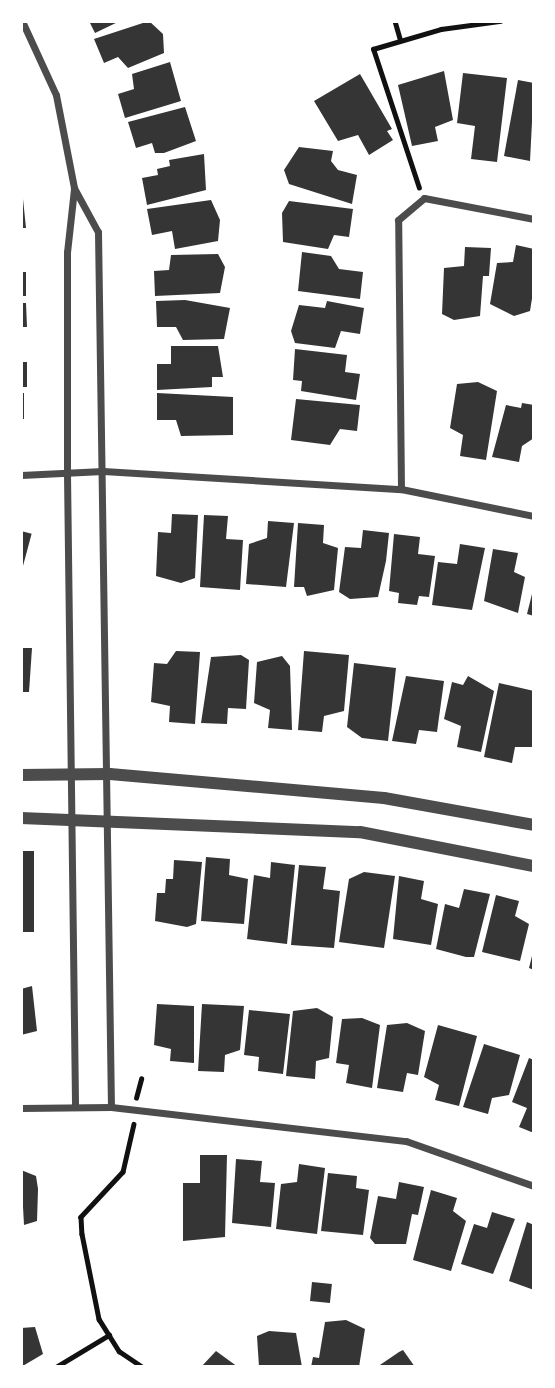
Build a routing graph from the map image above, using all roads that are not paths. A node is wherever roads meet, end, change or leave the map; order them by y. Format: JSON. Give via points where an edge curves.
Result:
{"nodes":[{"id":1,"x":22,"y":21,"type":"edge"},
{"id":2,"x":74,"y":188,"type":"junction"},
{"id":3,"x":534,"y":219,"type":"edge"},
{"id":4,"x":103,"y":471,"type":"junction"},
{"id":5,"x":67,"y":474,"type":"junction"},
{"id":6,"x":21,"y":475,"type":"edge"},
{"id":7,"x":401,"y":489,"type":"junction"},
{"id":8,"x":534,"y":516,"type":"edge"},
{"id":9,"x":70,"y":773,"type":"junction"},
{"id":10,"x":110,"y":774,"type":"junction"},
{"id":11,"x":21,"y":775,"type":"edge"},
{"id":12,"x":21,"y":818,"type":"edge"},
{"id":13,"x":70,"y":818,"type":"junction"},
{"id":14,"x":110,"y":818,"type":"junction"},
{"id":15,"x":534,"y":825,"type":"edge"},
{"id":16,"x":534,"y":866,"type":"edge"},
{"id":17,"x":75,"y":1105,"type":"junction"},
{"id":18,"x":21,"y":1108,"type":"edge"},
{"id":19,"x":111,"y":1108,"type":"junction"},
{"id":20,"x":534,"y":1186,"type":"edge"}],
"edges":[{"from":1,"to":2,"type":"street","via":[[56,95]]},
{"from":2,"to":4,"type":"street","via":[[98,232]]},
{"from":2,"to":5,"type":"street","via":[[67,252]]},
{"from":3,"to":7,"type":"street","via":[[424,198],[398,220]]},
{"from":4,"to":5,"type":"street"},
{"from":4,"to":7,"type":"street"},
{"from":4,"to":10,"type":"street"},
{"from":5,"to":6,"type":"street"},
{"from":5,"to":9,"type":"street"},
{"from":7,"to":8,"type":"street"},
{"from":9,"to":10,"type":"street"},
{"from":9,"to":11,"type":"street"},
{"from":9,"to":13,"type":"street"},
{"from":10,"to":14,"type":"street"},
{"from":10,"to":15,"type":"street","via":[[384,798]]},
{"from":12,"to":13,"type":"street"},
{"from":13,"to":14,"type":"street"},
{"from":13,"to":17,"type":"street"},
{"from":14,"to":16,"type":"street","via":[[360,832]]},
{"from":14,"to":19,"type":"street"},
{"from":17,"to":18,"type":"street"},
{"from":17,"to":19,"type":"street"},
{"from":19,"to":20,"type":"street","via":[[406,1141]]}]}
